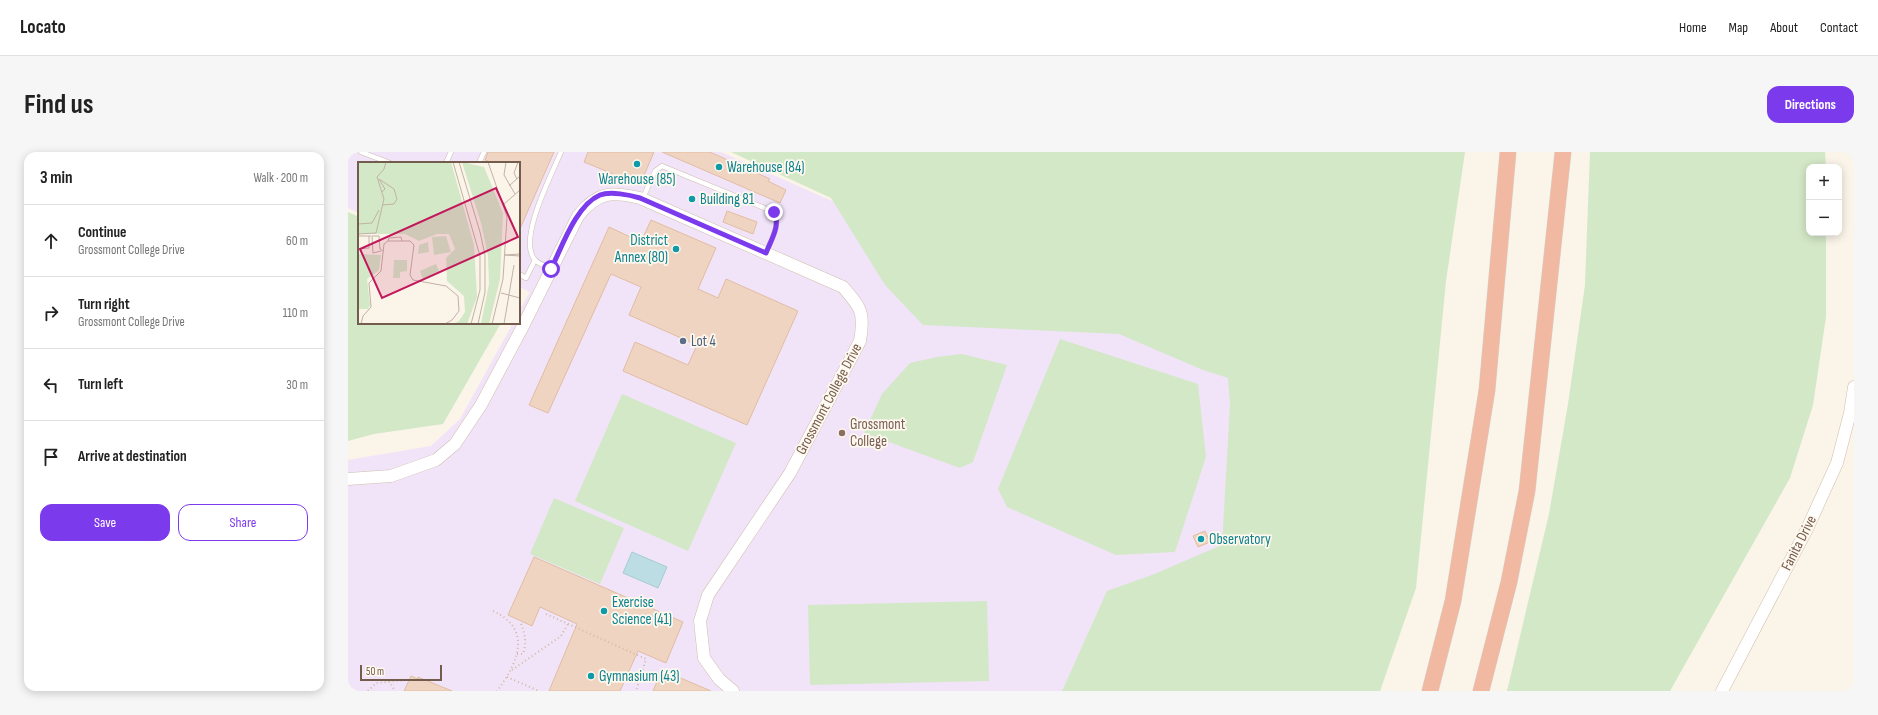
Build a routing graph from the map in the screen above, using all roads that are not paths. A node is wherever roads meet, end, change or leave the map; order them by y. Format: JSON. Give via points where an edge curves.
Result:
{"nodes":[{"id":1,"x":361,"y":152,"type":"edge"},
{"id":2,"x":451,"y":152,"type":"edge"},
{"id":3,"x":484,"y":152,"type":"edge"},
{"id":4,"x":562,"y":152,"type":"edge"},
{"id":5,"x":1508,"y":152,"type":"edge"},
{"id":6,"x":1563,"y":152,"type":"edge"},
{"id":7,"x":387,"y":162,"type":"edge"},
{"id":8,"x":446,"y":162,"type":"edge"},
{"id":9,"x":479,"y":162,"type":"edge"},
{"id":10,"x":643,"y":199,"type":"junction"},
{"id":11,"x":766,"y":253,"type":"junction"},
{"id":12,"x":535,"y":260,"type":"junction"},
{"id":13,"x":551,"y":269,"type":"junction"},
{"id":14,"x":520,"y":275,"type":"edge"},
{"id":15,"x":1854,"y":387,"type":"edge"},
{"id":16,"x":348,"y":479,"type":"edge"},
{"id":17,"x":733,"y":691,"type":"edge"},
{"id":18,"x":1430,"y":691,"type":"edge"},
{"id":19,"x":1481,"y":691,"type":"edge"},
{"id":20,"x":1722,"y":691,"type":"edge"}],
"edges":[{"from":1,"to":7,"type":"lane"},
{"from":2,"to":8,"type":"lane"},
{"from":3,"to":9,"type":"lane"},
{"from":4,"to":12,"type":"lane","via":[[540,202],[531,233],[530,247]]},
{"from":5,"to":18,"type":"highway","via":[[1488,390],[1453,601]]},
{"from":6,"to":19,"type":"highway","via":[[1527,491],[1509,582]]},
{"from":10,"to":11,"type":"street","name":"Grossmont College Drive"},
{"from":10,"to":11,"type":"lane","via":[[655,171],[662,166],[774,212],[778,218]]},
{"from":10,"to":13,"type":"street","name":"Grossmont College Drive","via":[[626,194],[601,195],[587,204],[578,216]]},
{"from":11,"to":17,"type":"street","name":"Grossmont College Drive","via":[[843,287],[860,308],[863,325],[860,341],[790,474],[708,595],[700,621],[704,658],[719,679]]},
{"from":12,"to":13,"type":"lane"},
{"from":12,"to":14,"type":"lane","via":[[526,278]]},
{"from":13,"to":16,"type":"street","name":"Grossmont College Drive","via":[[481,405],[455,444],[436,460],[391,476]]},
{"from":15,"to":20,"type":"street","name":"Fanita Drive","via":[[1837,463],[1807,529]]}]}
